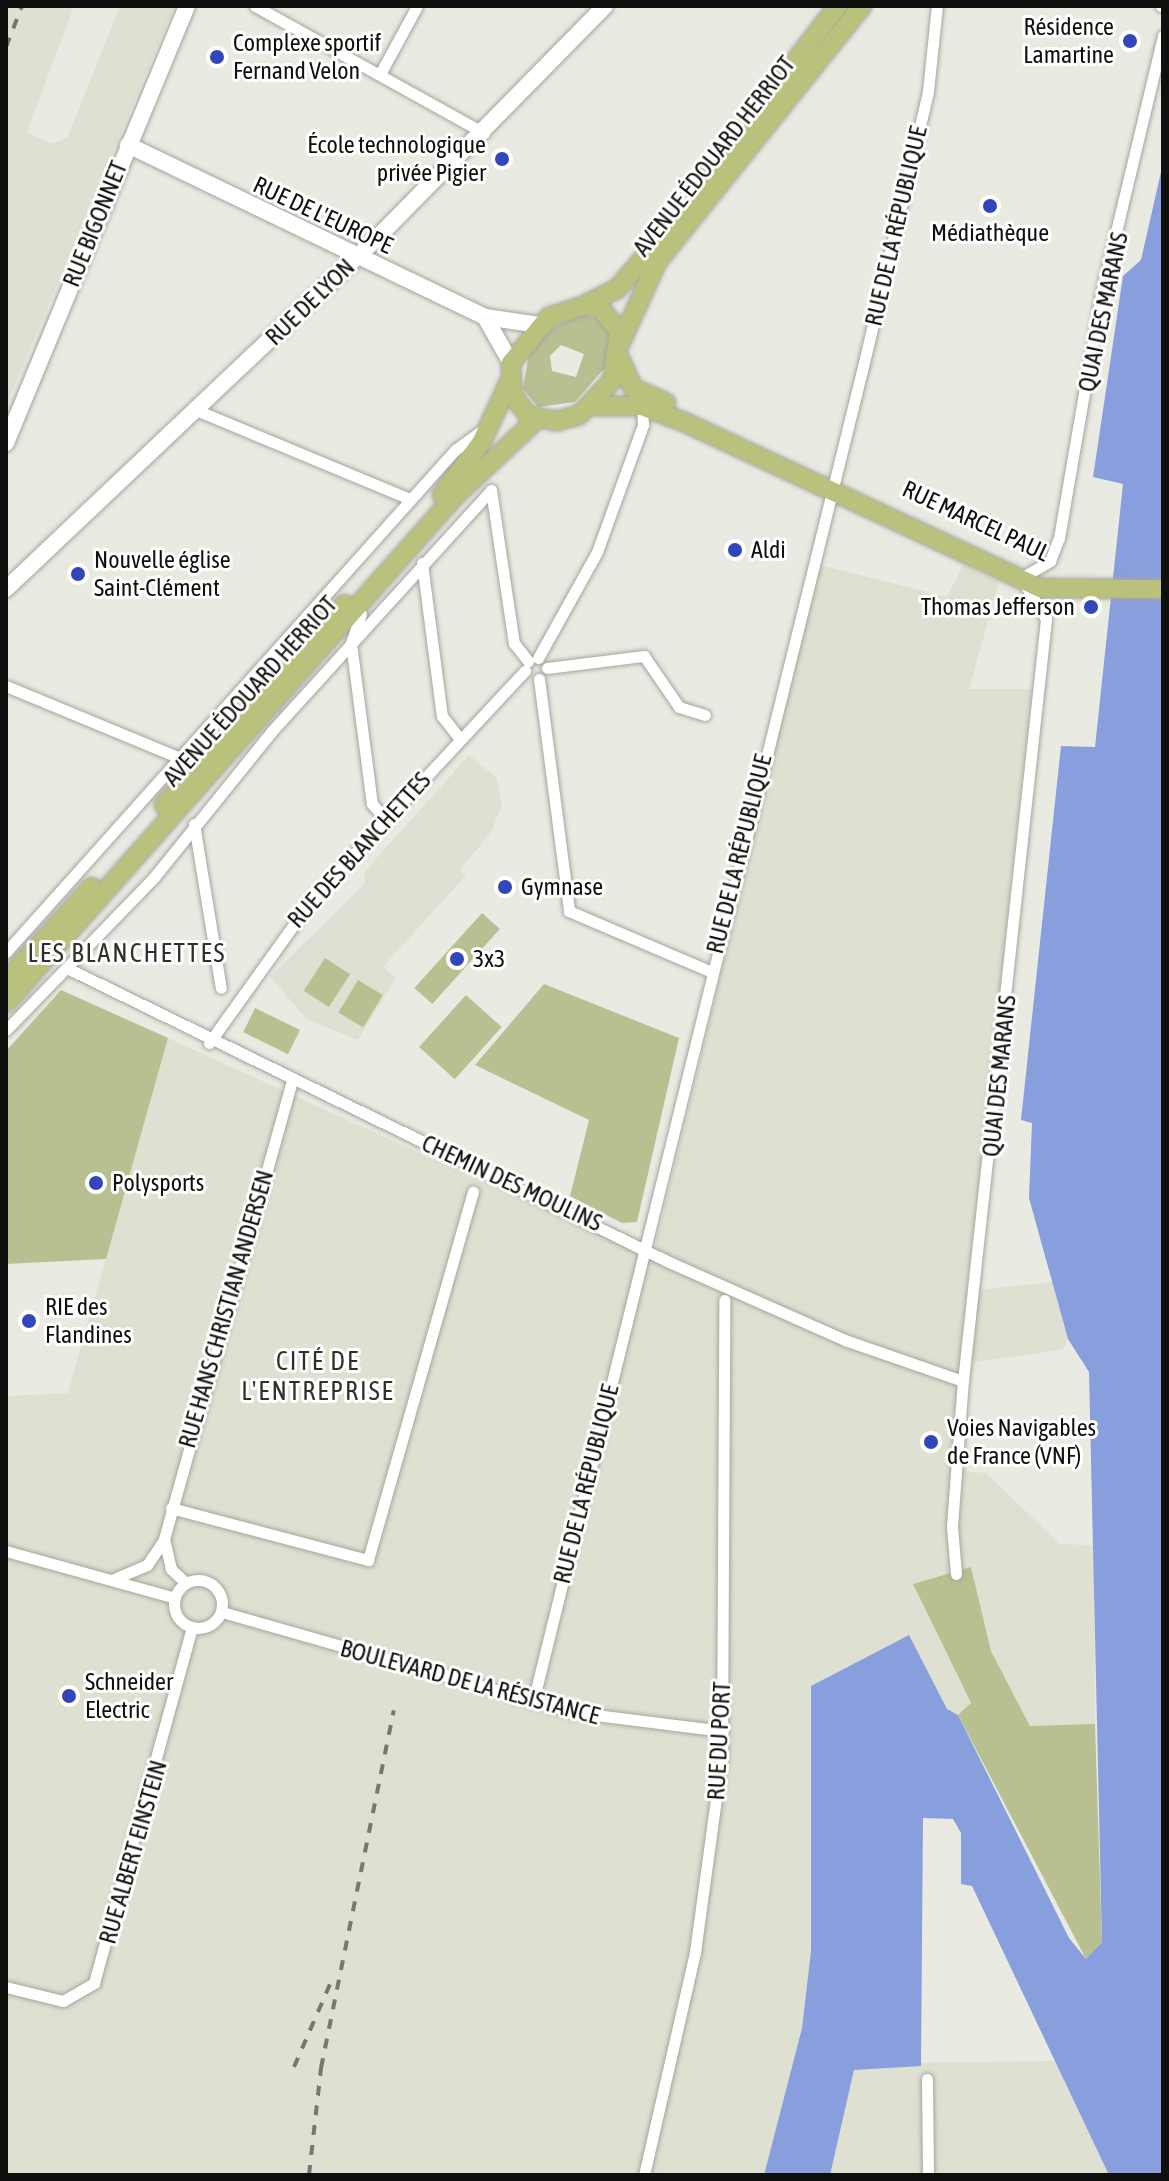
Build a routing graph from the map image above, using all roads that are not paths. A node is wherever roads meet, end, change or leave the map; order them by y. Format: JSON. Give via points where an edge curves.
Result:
{"nodes":[{"id":1,"x":187,"y":6,"type":"edge"},
{"id":2,"x":255,"y":6,"type":"edge"},
{"id":3,"x":417,"y":6,"type":"edge"},
{"id":4,"x":605,"y":6,"type":"edge"},
{"id":5,"x":838,"y":6,"type":"edge"},
{"id":6,"x":862,"y":6,"type":"edge"},
{"id":7,"x":937,"y":6,"type":"edge"},
{"id":8,"x":1163,"y":35,"type":"edge"},
{"id":9,"x":380,"y":74,"type":"junction"},
{"id":10,"x":484,"y":133,"type":"junction"},
{"id":11,"x":136,"y":146,"type":"junction"},
{"id":12,"x":355,"y":258,"type":"junction"},
{"id":13,"x":585,"y":305,"type":"junction"},
{"id":14,"x":485,"y":317,"type":"junction"},
{"id":15,"x":539,"y":325,"type":"junction"},
{"id":16,"x":620,"y":352,"type":"junction"},
{"id":17,"x":511,"y":370,"type":"junction"},
{"id":18,"x":594,"y":406,"type":"junction"},
{"id":19,"x":642,"y":406,"type":"junction"},
{"id":20,"x":196,"y":410,"type":"junction"},
{"id":21,"x":537,"y":419,"type":"junction"},
{"id":22,"x":489,"y":426,"type":"junction"},
{"id":23,"x":6,"y":443,"type":"edge"},
{"id":24,"x":831,"y":484,"type":"junction"},
{"id":25,"x":410,"y":499,"type":"junction"},
{"id":26,"x":422,"y":563,"type":"junction"},
{"id":27,"x":390,"y":570,"type":"junction"},
{"id":28,"x":1025,"y":579,"type":"junction"},
{"id":29,"x":6,"y":589,"type":"edge"},
{"id":30,"x":1163,"y":589,"type":"edge"},
{"id":31,"x":351,"y":643,"type":"junction"},
{"id":32,"x":530,"y":663,"type":"junction"},
{"id":33,"x":547,"y":668,"type":"junction"},
{"id":34,"x":539,"y":679,"type":"junction"},
{"id":35,"x":6,"y":686,"type":"edge"},
{"id":36,"x":705,"y":715,"type":"dead end"},
{"id":37,"x":459,"y":738,"type":"junction"},
{"id":38,"x":182,"y":759,"type":"junction"},
{"id":39,"x":385,"y":818,"type":"junction"},
{"id":40,"x":194,"y":824,"type":"junction"},
{"id":41,"x":6,"y":952,"type":"edge"},
{"id":42,"x":69,"y":969,"type":"junction"},
{"id":43,"x":710,"y":971,"type":"junction"},
{"id":44,"x":6,"y":981,"type":"edge"},
{"id":45,"x":221,"y":988,"type":"dead end"},
{"id":46,"x":6,"y":1003,"type":"edge"},
{"id":47,"x":6,"y":1030,"type":"edge"},
{"id":48,"x":209,"y":1043,"type":"junction"},
{"id":49,"x":292,"y":1081,"type":"junction"},
{"id":50,"x":473,"y":1192,"type":"dead end"},
{"id":51,"x":645,"y":1245,"type":"junction"},
{"id":52,"x":724,"y":1300,"type":"dead end"},
{"id":53,"x":963,"y":1381,"type":"junction"},
{"id":54,"x":171,"y":1508,"type":"junction"},
{"id":55,"x":164,"y":1539,"type":"junction"},
{"id":56,"x":6,"y":1551,"type":"edge"},
{"id":57,"x":956,"y":1574,"type":"dead end"},
{"id":58,"x":110,"y":1580,"type":"junction"},
{"id":59,"x":186,"y":1583,"type":"junction"},
{"id":60,"x":175,"y":1598,"type":"junction"},
{"id":61,"x":222,"y":1612,"type":"junction"},
{"id":62,"x":192,"y":1627,"type":"junction"},
{"id":63,"x":533,"y":1702,"type":"junction"},
{"id":64,"x":723,"y":1731,"type":"junction"},
{"id":65,"x":6,"y":1987,"type":"edge"},
{"id":66,"x":927,"y":2079,"type":"dead end"},
{"id":67,"x":644,"y":2175,"type":"edge"},
{"id":68,"x":928,"y":2175,"type":"edge"}],
"edges":[{"from":1,"to":11,"type":"street","name":"RUE BIGONNET","via":[[149,90]]},
{"from":2,"to":9,"type":"street"},
{"from":3,"to":9,"type":"street"},
{"from":4,"to":10,"type":"street","name":"RUE DE LYON"},
{"from":5,"to":13,"type":"main road","name":"AVENUE ÉDOUARD HERRIOT","via":[[639,264],[617,289]]},
{"from":6,"to":16,"type":"main road","name":"AVENUE ÉDOUARD HERRIOT","via":[[657,262]]},
{"from":7,"to":24,"type":"street","name":"RUE DE LA RÉPUBLIQUE","via":[[928,91]]},
{"from":8,"to":28,"type":"street","name":"QUAI DES MARANS","via":[[1102,290],[1059,538],[1050,561]]},
{"from":9,"to":10,"type":"street"},
{"from":10,"to":12,"type":"street","name":"RUE DE LYON"},
{"from":11,"to":12,"type":"street","name":"RUE DE L'EUROPE"},
{"from":11,"to":23,"type":"street","name":"RUE BIGONNET"},
{"from":12,"to":14,"type":"street","name":"RUE DE L'EUROPE"},
{"from":12,"to":20,"type":"street","name":"RUE DE LYON"},
{"from":13,"to":15,"type":"main road","via":[[562,309]]},
{"from":13,"to":16,"type":"main road","via":[[613,320]]},
{"from":14,"to":15,"type":"street","name":"RUE DE L'EUROPE"},
{"from":14,"to":17,"type":"street"},
{"from":15,"to":17,"type":"main road"},
{"from":16,"to":18,"type":"main road"},
{"from":16,"to":24,"type":"main road","via":[[633,388]]},
{"from":17,"to":21,"type":"main road","via":[[519,405]]},
{"from":17,"to":22,"type":"main road","name":"AVENUE ÉDOUARD HERRIOT"},
{"from":18,"to":19,"type":"main road"},
{"from":18,"to":21,"type":"main road","via":[[566,420]]},
{"from":19,"to":24,"type":"main road"},
{"from":19,"to":32,"type":"street","name":"RUE DES BLANCHETTES","via":[[643,425],[597,552]]},
{"from":20,"to":25,"type":"street"},
{"from":20,"to":29,"type":"street","name":"RUE DE LYON"},
{"from":21,"to":27,"type":"main road","name":"AVENUE ÉDOUARD HERRIOT"},
{"from":22,"to":25,"type":"street","via":[[464,440]]},
{"from":22,"to":44,"type":"main road","name":"AVENUE ÉDOUARD HERRIOT","via":[[446,491]]},
{"from":24,"to":28,"type":"main road","name":"RUE MARCEL PAUL"},
{"from":24,"to":43,"type":"street","name":"RUE DE LA RÉPUBLIQUE"},
{"from":25,"to":38,"type":"street"},
{"from":26,"to":31,"type":"street"},
{"from":26,"to":32,"type":"street","via":[[491,490],[514,643]]},
{"from":26,"to":37,"type":"street","via":[[442,716]]},
{"from":27,"to":31,"type":"street","via":[[354,622]]},
{"from":27,"to":46,"type":"main road","name":"AVENUE ÉDOUARD HERRIOT"},
{"from":28,"to":30,"type":"main road","name":"RUE MARCEL PAUL","via":[[1100,591]]},
{"from":28,"to":53,"type":"street","name":"QUAI DES MARANS","via":[[1046,619]]},
{"from":31,"to":39,"type":"street","via":[[372,804]]},
{"from":31,"to":40,"type":"street"},
{"from":32,"to":33,"type":"street"},
{"from":32,"to":34,"type":"street"},
{"from":32,"to":37,"type":"street","name":"RUE DES BLANCHETTES"},
{"from":33,"to":34,"type":"street"},
{"from":33,"to":36,"type":"street","via":[[644,656],[679,707]]},
{"from":34,"to":43,"type":"street","via":[[569,911]]},
{"from":35,"to":38,"type":"street"},
{"from":37,"to":39,"type":"street","name":"RUE DES BLANCHETTES"},
{"from":38,"to":41,"type":"street"},
{"from":39,"to":48,"type":"street","name":"RUE DES BLANCHETTES","via":[[285,932]]},
{"from":40,"to":42,"type":"street"},
{"from":40,"to":45,"type":"street"},
{"from":42,"to":47,"type":"street"},
{"from":42,"to":48,"type":"street","name":"CHEMIN DES MOULINS"},
{"from":43,"to":51,"type":"street","name":"RUE DE LA RÉPUBLIQUE"},
{"from":48,"to":49,"type":"street","name":"CHEMIN DES MOULINS"},
{"from":49,"to":51,"type":"street","name":"CHEMIN DES MOULINS"},
{"from":49,"to":54,"type":"street","name":"RUE HANS CHRISTIAN ANDERSEN"},
{"from":50,"to":54,"type":"street","via":[[372,1556],[361,1560]]},
{"from":51,"to":53,"type":"street","name":"CHEMIN DES MOULINS","via":[[845,1340]]},
{"from":51,"to":63,"type":"street","name":"RUE DE LA RÉPUBLIQUE"},
{"from":52,"to":64,"type":"street","name":"RUE DU PORT"},
{"from":53,"to":57,"type":"street","name":"QUAI DES MARANS"},
{"from":54,"to":55,"type":"street","name":"RUE HANS CHRISTIAN ANDERSEN"},
{"from":55,"to":58,"type":"street","name":"RUE HANS CHRISTIAN ANDERSEN","via":[[147,1565]]},
{"from":55,"to":59,"type":"street","via":[[171,1569]]},
{"from":56,"to":58,"type":"street"},
{"from":58,"to":60,"type":"street"},
{"from":59,"to":60,"type":"street"},
{"from":59,"to":61,"type":"street","via":[[215,1586]]},
{"from":60,"to":62,"type":"street","via":[[176,1613]]},
{"from":61,"to":62,"type":"street","via":[[208,1626]]},
{"from":61,"to":63,"type":"street","name":"BOULEVARD DE LA RÉSISTANCE"},
{"from":62,"to":65,"type":"street","name":"RUE ALBERT EINSTEIN","via":[[94,1983],[63,2001]]},
{"from":63,"to":64,"type":"street","name":"BOULEVARD DE LA RÉSISTANCE","via":[[616,1721]]},
{"from":64,"to":67,"type":"street","name":"RUE DU PORT","via":[[695,1952]]},
{"from":66,"to":68,"type":"street"}]}
